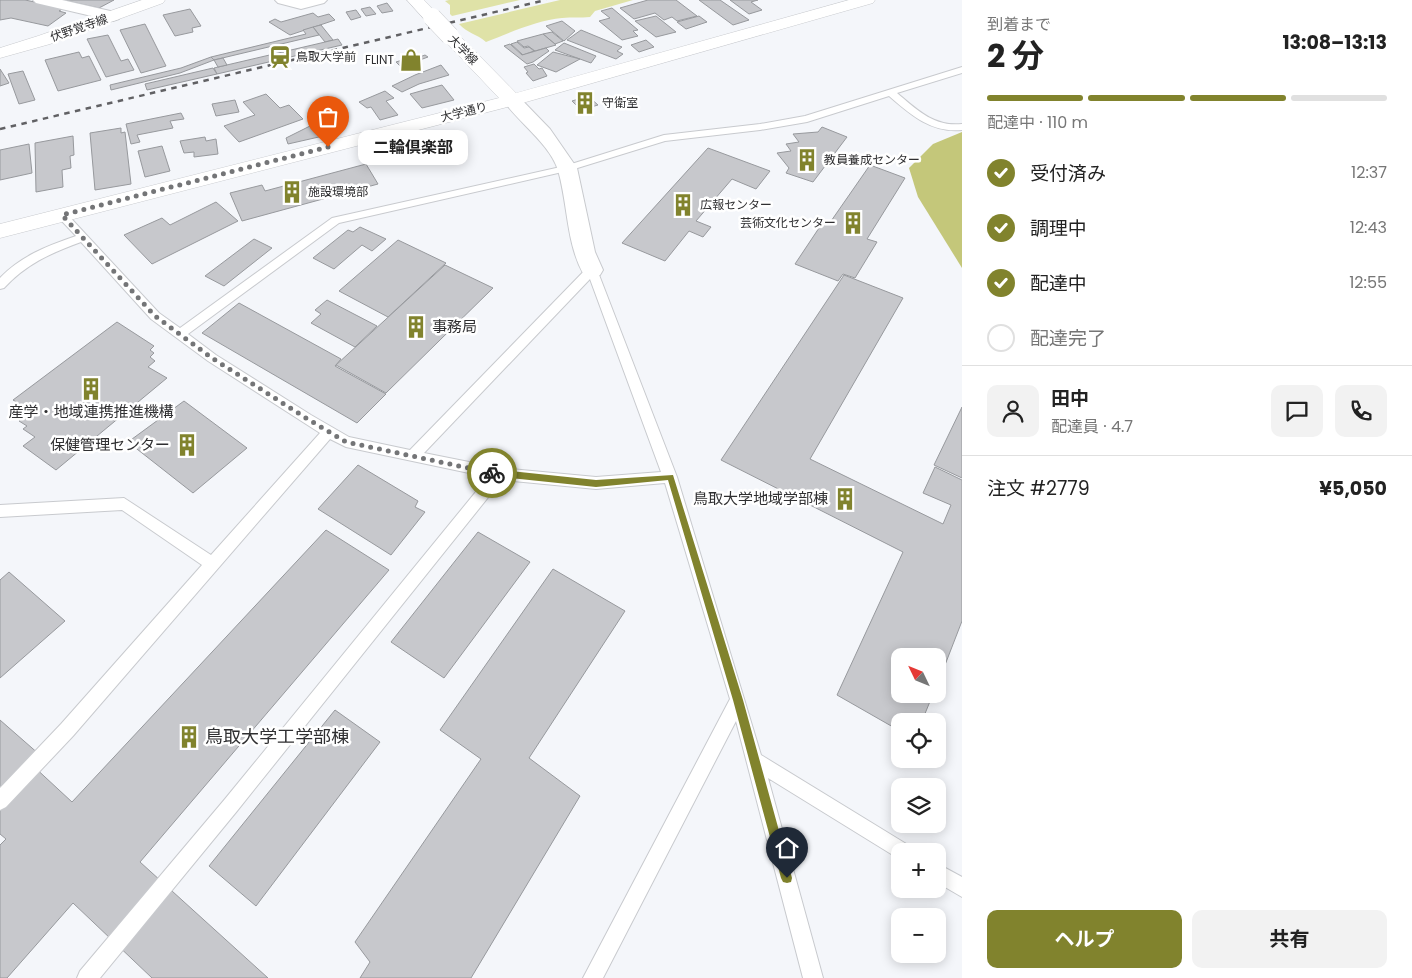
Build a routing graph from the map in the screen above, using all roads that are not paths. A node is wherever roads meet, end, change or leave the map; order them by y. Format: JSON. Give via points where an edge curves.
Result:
{"nodes":[{"id":1,"x":41,"y":0,"type":"edge"},
{"id":2,"x":157,"y":0,"type":"edge"},
{"id":3,"x":283,"y":0,"type":"edge"},
{"id":4,"x":319,"y":0,"type":"edge"},
{"id":5,"x":415,"y":0,"type":"edge"},
{"id":6,"x":867,"y":0,"type":"edge"},
{"id":7,"x":113,"y":16,"type":"junction"},
{"id":8,"x":0,"y":53,"type":"edge"},
{"id":9,"x":962,"y":70,"type":"edge"},
{"id":10,"x":890,"y":92,"type":"junction"},
{"id":11,"x":512,"y":100,"type":"junction"},
{"id":12,"x":962,"y":127,"type":"edge"},
{"id":13,"x":567,"y":168,"type":"junction"},
{"id":14,"x":62,"y":215,"type":"junction"},
{"id":15,"x":0,"y":231,"type":"edge"},
{"id":16,"x":82,"y":238,"type":"junction"},
{"id":17,"x":592,"y":270,"type":"junction"},
{"id":18,"x":0,"y":284,"type":"edge"},
{"id":19,"x":180,"y":334,"type":"junction"},
{"id":20,"x":329,"y":432,"type":"junction"},
{"id":21,"x":413,"y":456,"type":"junction"},
{"id":22,"x":498,"y":474,"type":"junction"},
{"id":23,"x":670,"y":477,"type":"junction"},
{"id":24,"x":0,"y":511,"type":"edge"},
{"id":25,"x":212,"y":564,"type":"junction"},
{"id":26,"x":738,"y":700,"type":"junction"},
{"id":27,"x":754,"y":760,"type":"junction"},
{"id":28,"x":0,"y":800,"type":"edge"},
{"id":29,"x":891,"y":844,"type":"edge"},
{"id":30,"x":946,"y":878,"type":"edge"},
{"id":31,"x":962,"y":888,"type":"edge"},
{"id":32,"x":87,"y":978,"type":"edge"},
{"id":33,"x":593,"y":978,"type":"edge"},
{"id":34,"x":813,"y":978,"type":"edge"}],
"edges":[{"from":1,"to":7,"type":"street"},
{"from":2,"to":7,"type":"street","name":"伏野覚寺線"},
{"from":3,"to":4,"type":"street","via":[[301,4]]},
{"from":5,"to":11,"type":"street","name":"大学線","bridge":true},
{"from":6,"to":11,"type":"street","name":"大学通り"},
{"from":7,"to":8,"type":"street","name":"伏野覚寺線"},
{"from":9,"to":10,"type":"lane"},
{"from":10,"to":12,"type":"lane","via":[[937,127],[952,130]]},
{"from":10,"to":13,"type":"lane","via":[[807,119],[664,138]]},
{"from":11,"to":13,"type":"street","via":[[544,133]]},
{"from":11,"to":14,"type":"street","name":"大学通り"},
{"from":13,"to":17,"type":"street","via":[[585,252]]},
{"from":13,"to":19,"type":"lane","via":[[336,220]]},
{"from":14,"to":15,"type":"street","name":"大学通り"},
{"from":14,"to":16,"type":"lane"},
{"from":16,"to":18,"type":"lane","via":[[34,256]]},
{"from":16,"to":19,"type":"lane","via":[[155,316]]},
{"from":17,"to":21,"type":"lane"},
{"from":17,"to":23,"type":"lane"},
{"from":19,"to":20,"type":"lane"},
{"from":20,"to":21,"type":"lane","via":[[346,442]]},
{"from":20,"to":25,"type":"lane"},
{"from":21,"to":22,"type":"lane"},
{"from":22,"to":23,"type":"lane","via":[[596,483]]},
{"from":22,"to":32,"type":"lane"},
{"from":23,"to":26,"type":"lane"},
{"from":24,"to":25,"type":"lane","via":[[124,504]]},
{"from":25,"to":28,"type":"lane","via":[[67,730]]},
{"from":26,"to":27,"type":"lane"},
{"from":26,"to":33,"type":"lane"},
{"from":27,"to":29,"type":"lane"},
{"from":27,"to":34,"type":"lane"},
{"from":30,"to":31,"type":"lane"}]}
